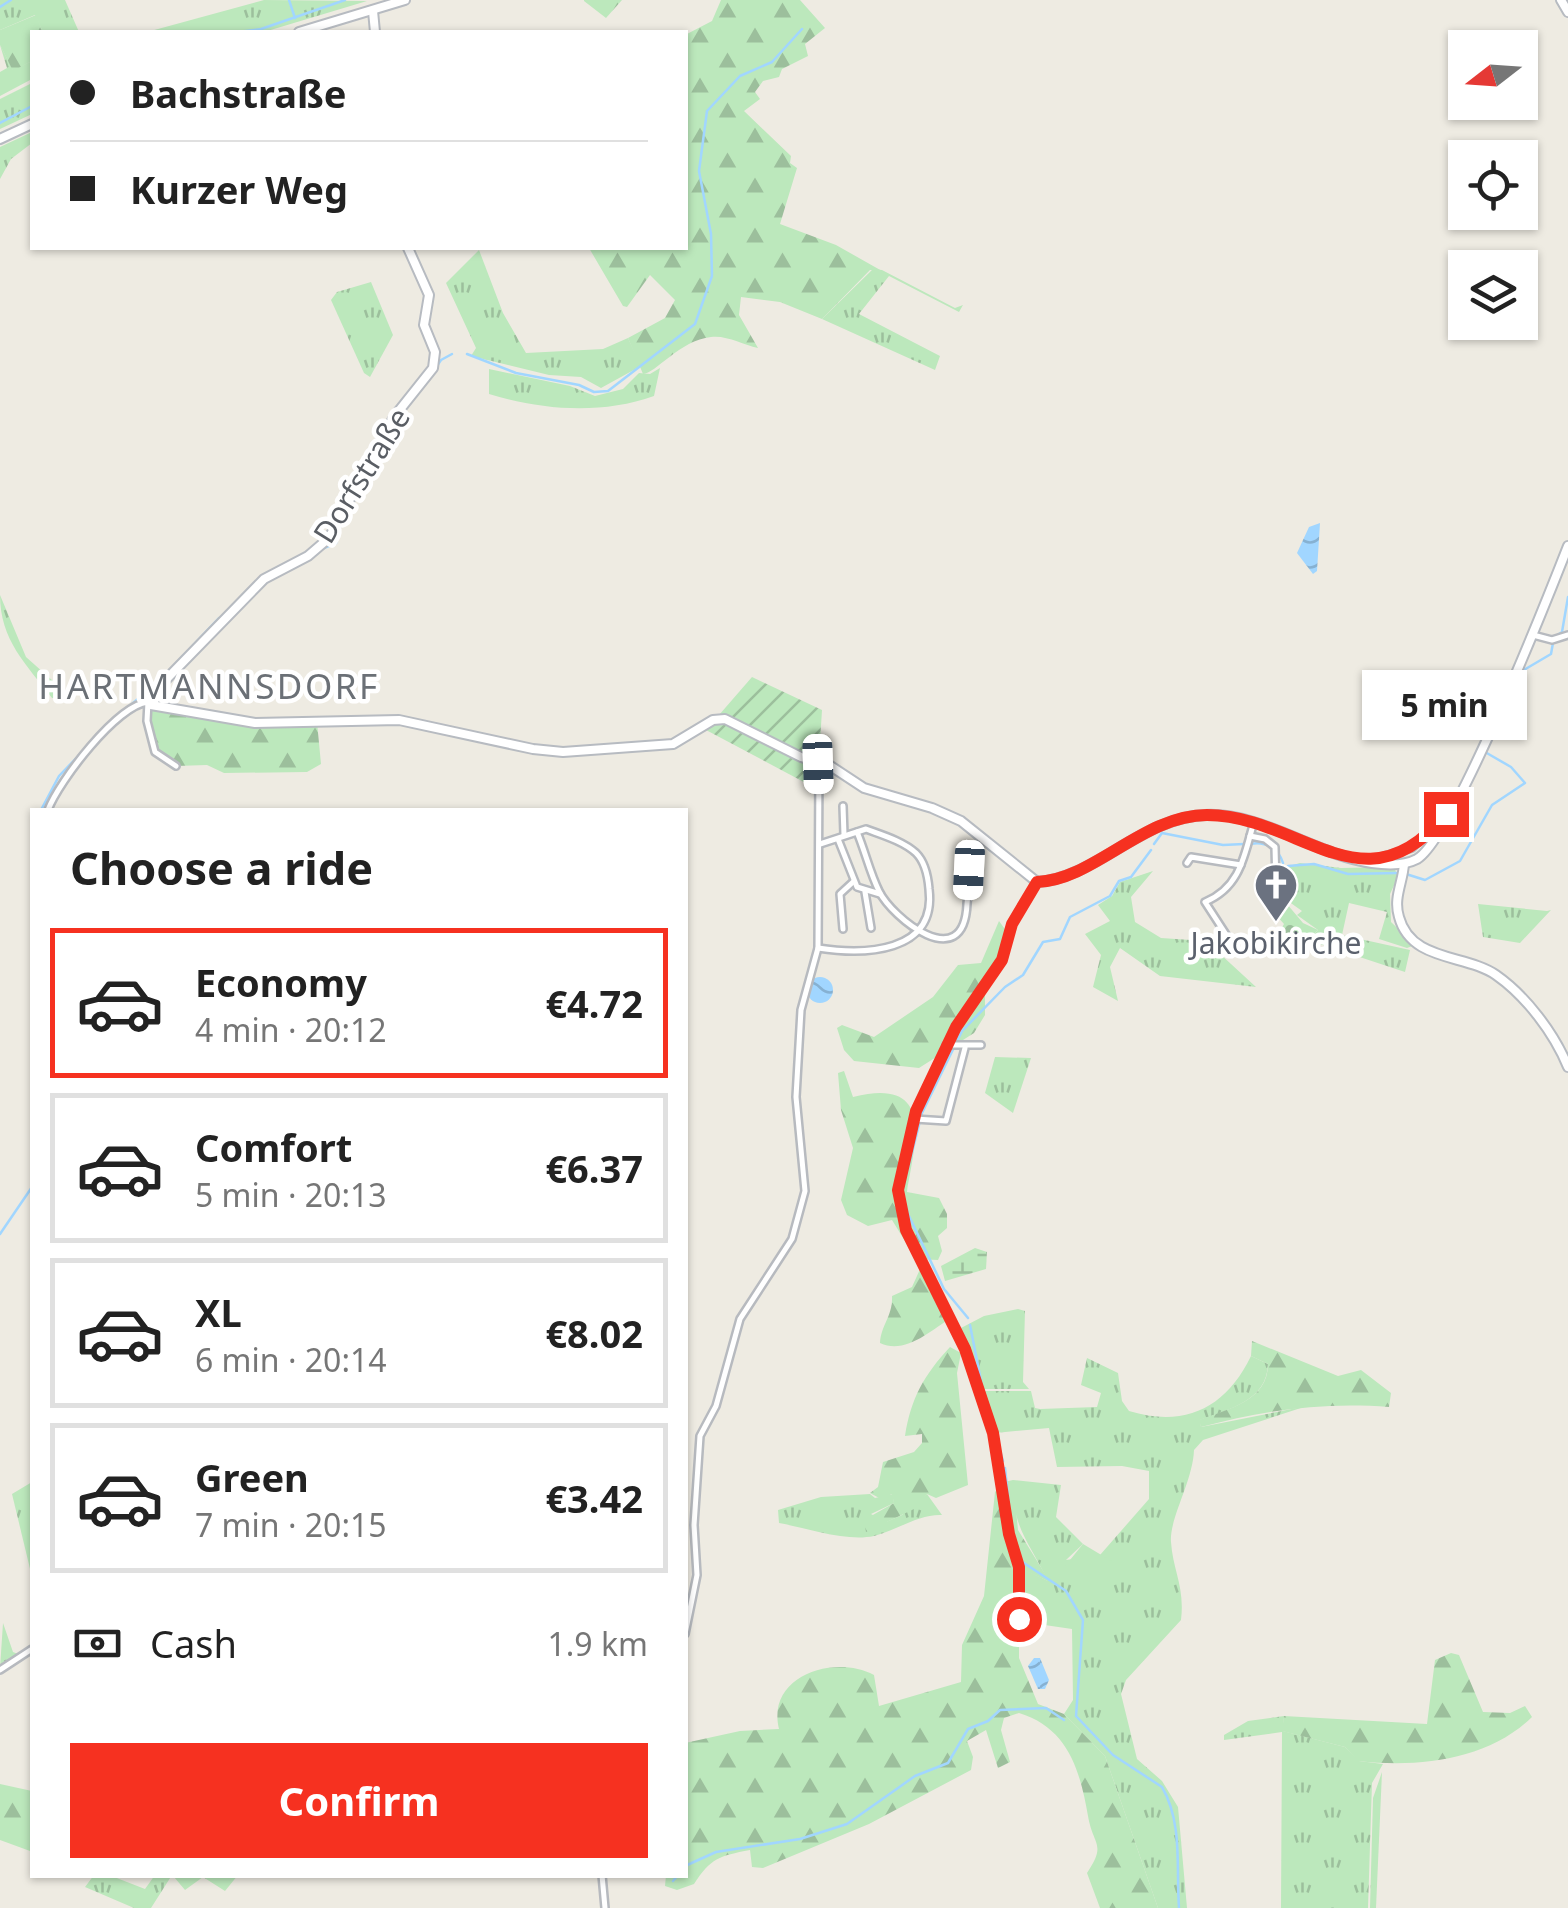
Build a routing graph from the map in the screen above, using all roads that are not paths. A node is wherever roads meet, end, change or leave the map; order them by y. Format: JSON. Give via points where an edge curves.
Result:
{"nodes":[{"id":1,"x":404,"y":0,"type":"edge"},
{"id":2,"x":1561,"y":0,"type":"edge"},
{"id":3,"x":373,"y":11,"type":"junction"},
{"id":4,"x":1568,"y":12,"type":"edge"},
{"id":5,"x":306,"y":30,"type":"edge"},
{"id":6,"x":375,"y":30,"type":"edge"},
{"id":7,"x":30,"y":125,"type":"edge"},
{"id":8,"x":0,"y":139,"type":"edge"},
{"id":9,"x":409,"y":250,"type":"edge"},
{"id":10,"x":1568,"y":546,"type":"edge"},
{"id":11,"x":1533,"y":635,"type":"junction"},
{"id":12,"x":1568,"y":636,"type":"edge"},
{"id":13,"x":148,"y":702,"type":"junction"},
{"id":14,"x":818,"y":764,"type":"junction"},
{"id":15,"x":176,"y":766,"type":"dead end"},
{"id":16,"x":842,"y":806,"type":"dead end"},
{"id":17,"x":49,"y":807,"type":"edge"},
{"id":18,"x":1451,"y":812,"type":"junction"},
{"id":19,"x":1254,"y":825,"type":"junction"},
{"id":20,"x":857,"y":832,"type":"junction"},
{"id":21,"x":1250,"y":836,"type":"junction"},
{"id":22,"x":841,"y":837,"type":"junction"},
{"id":23,"x":820,"y":844,"type":"junction"},
{"id":24,"x":1364,"y":862,"type":"junction"},
{"id":25,"x":1187,"y":863,"type":"dead end"},
{"id":26,"x":1241,"y":865,"type":"junction"},
{"id":27,"x":966,"y":866,"type":"dead end"},
{"id":28,"x":1404,"y":867,"type":"junction"},
{"id":29,"x":853,"y":882,"type":"junction"},
{"id":30,"x":1037,"y":882,"type":"junction"},
{"id":31,"x":1276,"y":885,"type":"dead end"},
{"id":32,"x":865,"y":892,"type":"junction"},
{"id":33,"x":880,"y":894,"type":"junction"},
{"id":34,"x":871,"y":928,"type":"dead end"},
{"id":35,"x":843,"y":929,"type":"dead end"},
{"id":36,"x":920,"y":929,"type":"junction"},
{"id":37,"x":1227,"y":936,"type":"dead end"},
{"id":38,"x":818,"y":948,"type":"junction"},
{"id":39,"x":981,"y":1044,"type":"dead end"},
{"id":40,"x":956,"y":1047,"type":"junction"},
{"id":41,"x":1568,"y":1067,"type":"edge"},
{"id":42,"x":918,"y":1119,"type":"junction"},
{"id":43,"x":688,"y":1619,"type":"edge"},
{"id":44,"x":1019,"y":1619,"type":"dead end"},
{"id":45,"x":30,"y":1650,"type":"edge"},
{"id":46,"x":0,"y":1670,"type":"edge"},
{"id":47,"x":602,"y":1878,"type":"edge"},
{"id":48,"x":605,"y":1908,"type":"edge"}],
"edges":[{"from":1,"to":3,"type":"street"},
{"from":2,"to":4,"type":"street"},
{"from":3,"to":5,"type":"street"},
{"from":3,"to":6,"type":"street"},
{"from":7,"to":8,"type":"street"},
{"from":9,"to":13,"type":"street","name":"Dorfstraße","via":[[429,294],[424,325],[436,352],[433,368],[394,418],[329,538],[264,578]]},
{"from":10,"to":11,"type":"street"},
{"from":11,"to":12,"type":"street"},
{"from":11,"to":18,"type":"street"},
{"from":13,"to":14,"type":"street","via":[[255,723],[399,720],[563,752],[673,744],[725,718]]},
{"from":13,"to":15,"type":"street","via":[[154,752]]},
{"from":13,"to":17,"type":"street","name":"Dorfstraße","via":[[124,711],[62,780]]},
{"from":14,"to":23,"type":"street"},
{"from":14,"to":30,"type":"street","via":[[864,788],[961,821]]},
{"from":16,"to":22,"type":"street"},
{"from":18,"to":24,"type":"street","via":[[1412,848]]},
{"from":18,"to":28,"type":"street","via":[[1426,851]]},
{"from":19,"to":21,"type":"street"},
{"from":19,"to":24,"type":"street"},
{"from":19,"to":30,"type":"street","via":[[1221,815],[1182,818],[1067,875]]},
{"from":20,"to":22,"type":"street"},
{"from":20,"to":33,"type":"street"},
{"from":20,"to":36,"type":"street","via":[[875,833],[919,856],[930,902]]},
{"from":21,"to":26,"type":"street"},
{"from":21,"to":31,"type":"street","via":[[1270,841],[1276,851]]},
{"from":22,"to":23,"type":"street"},
{"from":22,"to":29,"type":"street"},
{"from":23,"to":38,"type":"street"},
{"from":24,"to":28,"type":"street"},
{"from":25,"to":26,"type":"street","via":[[1191,857]]},
{"from":26,"to":37,"type":"street","via":[[1228,890],[1205,902]]},
{"from":27,"to":36,"type":"street","via":[[964,932],[944,941]]},
{"from":28,"to":41,"type":"street","via":[[1398,917],[1410,937],[1502,979],[1546,1028]]},
{"from":29,"to":32,"type":"street"},
{"from":29,"to":35,"type":"street","via":[[840,894]]},
{"from":30,"to":40,"type":"street"},
{"from":32,"to":33,"type":"street"},
{"from":32,"to":34,"type":"street"},
{"from":33,"to":36,"type":"street"},
{"from":36,"to":38,"type":"street","via":[[876,952]]},
{"from":38,"to":43,"type":"street","via":[[807,988],[796,1097],[802,1208],[788,1247],[740,1319],[716,1406],[700,1436],[697,1575]]},
{"from":39,"to":40,"type":"street"},
{"from":40,"to":42,"type":"street"},
{"from":40,"to":42,"type":"street","via":[[946,1121]]},
{"from":42,"to":44,"type":"street","via":[[898,1206],[965,1349],[993,1433],[1019,1567]]},
{"from":45,"to":46,"type":"street"},
{"from":47,"to":48,"type":"street"}]}
